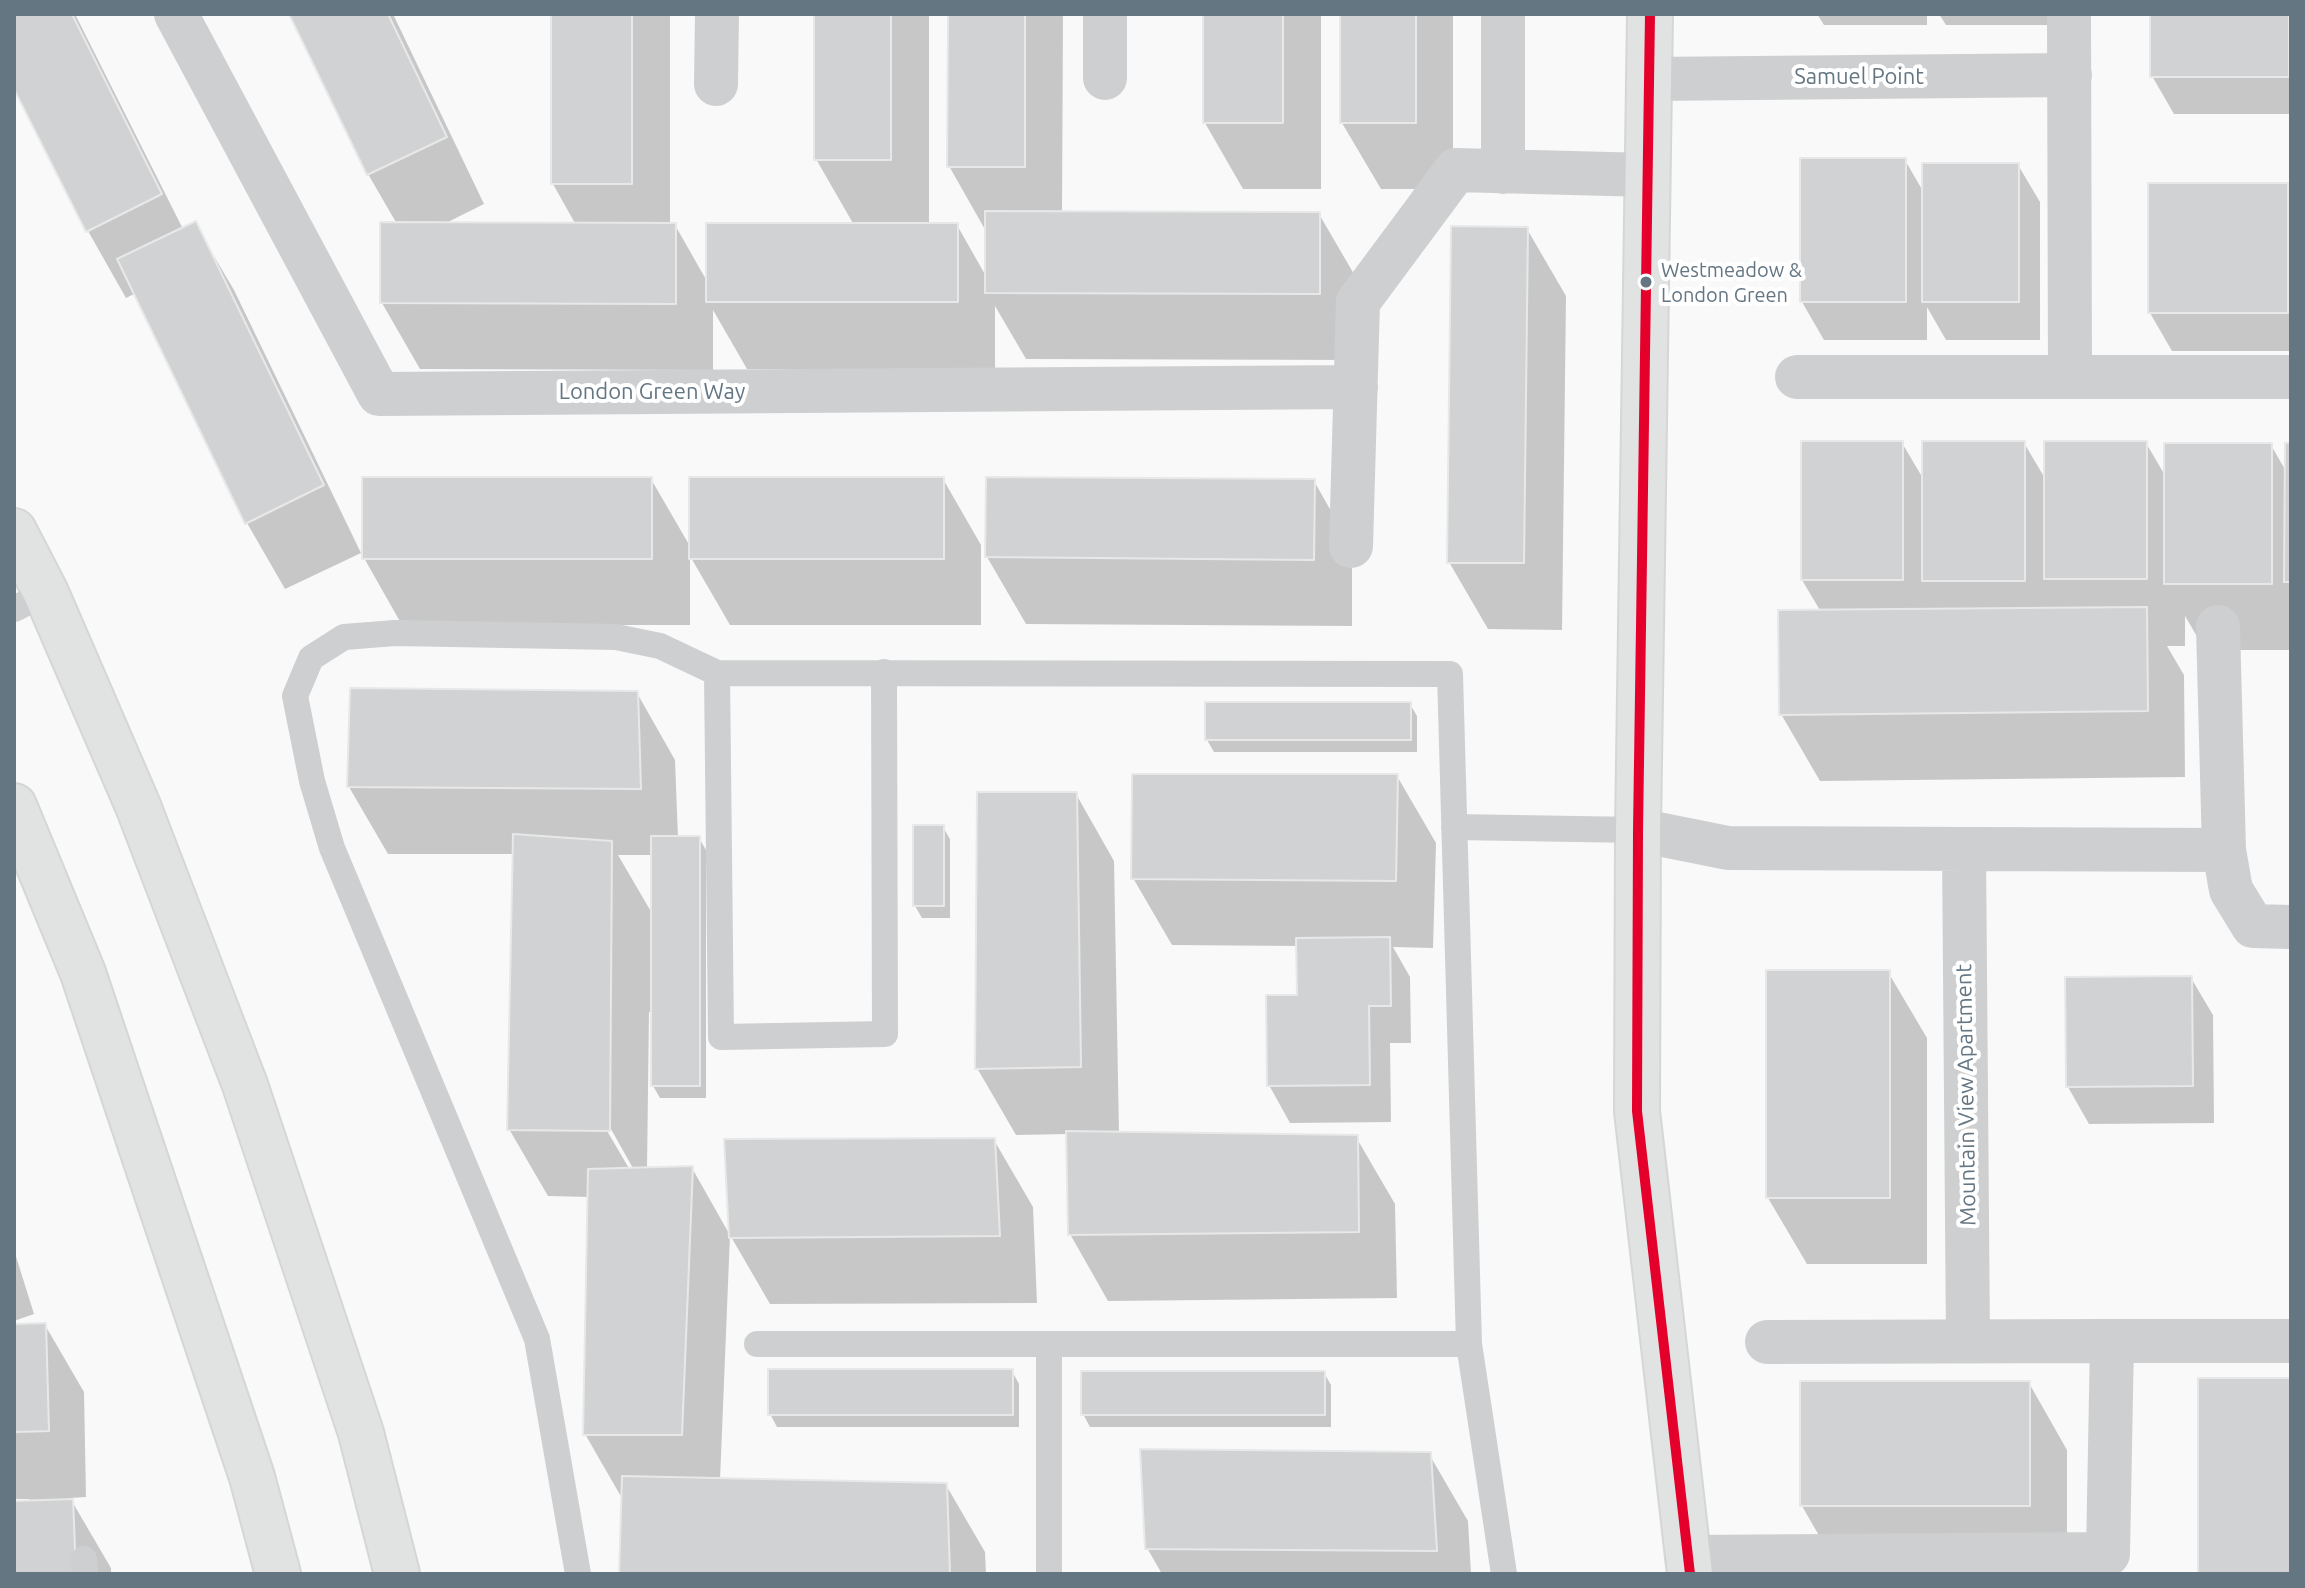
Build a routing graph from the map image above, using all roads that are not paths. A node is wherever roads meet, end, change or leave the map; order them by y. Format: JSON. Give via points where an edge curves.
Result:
{"nodes":[{"id":1,"x":176,"y":14,"type":"edge"},
{"id":2,"x":717,"y":14,"type":"edge"},
{"id":3,"x":1105,"y":14,"type":"edge"},
{"id":4,"x":1503,"y":14,"type":"edge"},
{"id":5,"x":1650,"y":14,"type":"edge"},
{"id":6,"x":2069,"y":14,"type":"edge"},
{"id":7,"x":2070,"y":75,"type":"junction"},
{"id":8,"x":1105,"y":78,"type":"dead end"},
{"id":9,"x":1649,"y":79,"type":"junction"},
{"id":10,"x":716,"y":84,"type":"dead end"},
{"id":11,"x":1503,"y":172,"type":"junction"},
{"id":12,"x":1648,"y":175,"type":"junction"},
{"id":13,"x":1797,"y":377,"type":"dead end"},
{"id":14,"x":2070,"y":377,"type":"junction"},
{"id":15,"x":2291,"y":377,"type":"edge"},
{"id":16,"x":1356,"y":387,"type":"junction"},
{"id":17,"x":14,"y":531,"type":"edge"},
{"id":18,"x":1351,"y":546,"type":"dead end"},
{"id":19,"x":30,"y":601,"type":"edge"},
{"id":20,"x":2218,"y":627,"type":"dead end"},
{"id":21,"x":884,"y":672,"type":"junction"},
{"id":22,"x":717,"y":673,"type":"junction"},
{"id":23,"x":14,"y":806,"type":"edge"},
{"id":24,"x":1454,"y":827,"type":"junction"},
{"id":25,"x":1638,"y":830,"type":"junction"},
{"id":26,"x":1964,"y":849,"type":"junction"},
{"id":27,"x":2224,"y":850,"type":"junction"},
{"id":28,"x":2291,"y":927,"type":"edge"},
{"id":29,"x":1968,"y":1341,"type":"junction"},
{"id":30,"x":2112,"y":1341,"type":"junction"},
{"id":31,"x":2291,"y":1341,"type":"edge"},
{"id":32,"x":1767,"y":1342,"type":"dead end"},
{"id":33,"x":757,"y":1344,"type":"dead end"},
{"id":34,"x":1049,"y":1344,"type":"junction"},
{"id":35,"x":1469,"y":1344,"type":"junction"},
{"id":36,"x":1688,"y":1566,"type":"edge"},
{"id":37,"x":278,"y":1574,"type":"edge"},
{"id":38,"x":397,"y":1574,"type":"edge"},
{"id":39,"x":578,"y":1574,"type":"edge"},
{"id":40,"x":1049,"y":1574,"type":"edge"},
{"id":41,"x":1504,"y":1574,"type":"edge"}],
"edges":[{"from":1,"to":16,"type":"street","name":"London Green Way","via":[[379,394]]},
{"from":2,"to":10,"type":"street"},
{"from":3,"to":8,"type":"street"},
{"from":4,"to":11,"type":"street"},
{"from":5,"to":9,"type":"main road"},
{"from":6,"to":7,"type":"street"},
{"from":7,"to":9,"type":"street","name":"Samuel Point"},
{"from":7,"to":14,"type":"street"},
{"from":9,"to":12,"type":"main road"},
{"from":11,"to":12,"type":"street"},
{"from":11,"to":16,"type":"street","via":[[1456,170],[1358,302]]},
{"from":12,"to":25,"type":"main road"},
{"from":13,"to":14,"type":"street"},
{"from":14,"to":15,"type":"street"},
{"from":16,"to":18,"type":"street"},
{"from":17,"to":19,"type":"main road"},
{"from":19,"to":38,"type":"main road","via":[[138,806],[245,1085],[361,1433]]},
{"from":20,"to":27,"type":"street"},
{"from":21,"to":22,"type":"lane"},
{"from":21,"to":22,"type":"lane","via":[[885,1034],[721,1037]]},
{"from":21,"to":24,"type":"lane","via":[[1450,674]]},
{"from":22,"to":39,"type":"lane","via":[[660,646],[616,637],[395,633],[344,637],[311,658],[295,696],[332,848],[537,1339]]},
{"from":23,"to":37,"type":"main road","via":[[83,973],[252,1477]]},
{"from":24,"to":25,"type":"lane"},
{"from":24,"to":35,"type":"lane"},
{"from":25,"to":26,"type":"street","via":[[1728,848]]},
{"from":25,"to":36,"type":"main road","via":[[1637,1111]]},
{"from":26,"to":27,"type":"street"},
{"from":26,"to":29,"type":"street","name":"Mountain View Apartment"},
{"from":27,"to":28,"type":"street","via":[[2231,890],[2253,926]]},
{"from":29,"to":30,"type":"street"},
{"from":29,"to":32,"type":"street"},
{"from":30,"to":31,"type":"street"},
{"from":30,"to":36,"type":"street","via":[[2108,1554]]},
{"from":33,"to":34,"type":"lane"},
{"from":34,"to":35,"type":"lane"},
{"from":34,"to":40,"type":"lane"},
{"from":35,"to":41,"type":"lane"}]}
